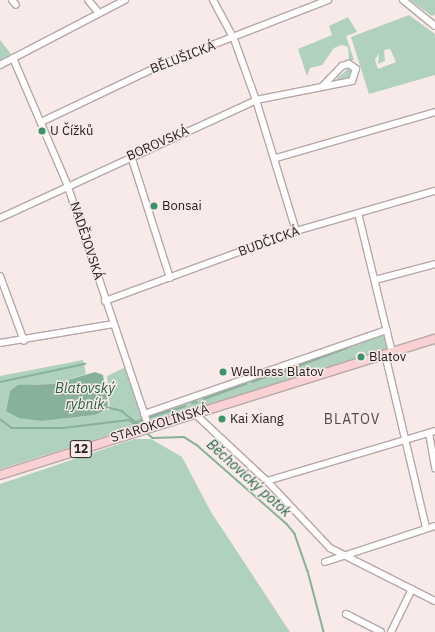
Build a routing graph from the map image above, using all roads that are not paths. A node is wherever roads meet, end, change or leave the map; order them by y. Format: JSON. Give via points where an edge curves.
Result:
{"nodes":[{"id":1,"x":88,"y":0,"type":"edge"},
{"id":2,"x":125,"y":0,"type":"edge"},
{"id":3,"x":213,"y":0,"type":"edge"},
{"id":4,"x":328,"y":0,"type":"edge"},
{"id":5,"x":402,"y":0,"type":"edge"},
{"id":6,"x":99,"y":13,"type":"junction"},
{"id":7,"x":435,"y":26,"type":"edge"},
{"id":8,"x":234,"y":39,"type":"junction"},
{"id":9,"x":13,"y":58,"type":"junction"},
{"id":10,"x":0,"y":65,"type":"edge"},
{"id":11,"x":322,"y":86,"type":"junction"},
{"id":12,"x":256,"y":100,"type":"junction"},
{"id":13,"x":435,"y":112,"type":"edge"},
{"id":14,"x":41,"y":122,"type":"junction"},
{"id":15,"x":131,"y":156,"type":"junction"},
{"id":16,"x":276,"y":158,"type":"junction"},
{"id":17,"x":67,"y":184,"type":"junction"},
{"id":18,"x":435,"y":191,"type":"edge"},
{"id":19,"x":358,"y":213,"type":"junction"},
{"id":20,"x":0,"y":218,"type":"edge"},
{"id":21,"x":296,"y":231,"type":"junction"},
{"id":22,"x":435,"y":264,"type":"edge"},
{"id":23,"x":0,"y":276,"type":"edge"},
{"id":24,"x":170,"y":278,"type":"junction"},
{"id":25,"x":375,"y":280,"type":"junction"},
{"id":26,"x":105,"y":301,"type":"junction"},
{"id":27,"x":113,"y":324,"type":"junction"},
{"id":28,"x":387,"y":330,"type":"junction"},
{"id":29,"x":435,"y":339,"type":"edge"},
{"id":30,"x":24,"y":341,"type":"junction"},
{"id":31,"x":0,"y":343,"type":"edge"},
{"id":32,"x":389,"y":353,"type":"junction"},
{"id":33,"x":194,"y":413,"type":"junction"},
{"id":34,"x":144,"y":414,"type":"junction"},
{"id":35,"x":149,"y":427,"type":"junction"},
{"id":36,"x":432,"y":432,"type":"edge"},
{"id":37,"x":405,"y":440,"type":"junction"},
{"id":38,"x":435,"y":468,"type":"edge"},
{"id":39,"x":0,"y":475,"type":"edge"},
{"id":40,"x":267,"y":481,"type":"junction"},
{"id":41,"x":435,"y":526,"type":"edge"},
{"id":42,"x":426,"y":528,"type":"junction"},
{"id":43,"x":343,"y":556,"type":"junction"},
{"id":44,"x":325,"y":562,"type":"dead end"},
{"id":45,"x":412,"y":590,"type":"junction"},
{"id":46,"x":435,"y":600,"type":"edge"},
{"id":47,"x":346,"y":614,"type":"dead end"},
{"id":48,"x":381,"y":632,"type":"edge"},
{"id":49,"x":391,"y":632,"type":"edge"}],
"edges":[{"from":1,"to":6,"type":"street"},
{"from":2,"to":6,"type":"street"},
{"from":3,"to":8,"type":"street"},
{"from":4,"to":8,"type":"street","name":"BĚLUŠICKÁ"},
{"from":5,"to":7,"type":"street"},
{"from":6,"to":9,"type":"street"},
{"from":8,"to":12,"type":"street"},
{"from":8,"to":14,"type":"street","name":"BĚLUŠICKÁ","via":[[163,64]]},
{"from":9,"to":10,"type":"street"},
{"from":9,"to":14,"type":"street","name":"NADĚJOVSKÁ"},
{"from":11,"to":11,"type":"street","name":"BOROVSKÁ","via":[[352,81],[357,76],[356,69],[349,64],[342,66]]},
{"from":11,"to":12,"type":"street","name":"BOROVSKÁ"},
{"from":12,"to":15,"type":"street","name":"BOROVSKÁ"},
{"from":12,"to":16,"type":"street"},
{"from":13,"to":16,"type":"street"},
{"from":14,"to":17,"type":"street","name":"NADĚJOVSKÁ"},
{"from":15,"to":17,"type":"street","name":"BOROVSKÁ"},
{"from":15,"to":24,"type":"street"},
{"from":16,"to":21,"type":"street"},
{"from":17,"to":20,"type":"street","name":"BOROVSKÁ"},
{"from":17,"to":26,"type":"street","name":"NADĚJOVSKÁ"},
{"from":18,"to":19,"type":"street","name":"BUDČICKÁ"},
{"from":19,"to":21,"type":"street","name":"BUDČICKÁ"},
{"from":19,"to":25,"type":"street"},
{"from":21,"to":24,"type":"street","name":"BUDČICKÁ"},
{"from":22,"to":25,"type":"street"},
{"from":23,"to":30,"type":"street"},
{"from":24,"to":26,"type":"street","name":"BUDČICKÁ"},
{"from":25,"to":28,"type":"street"},
{"from":26,"to":27,"type":"street","name":"NADĚJOVSKÁ"},
{"from":27,"to":30,"type":"street"},
{"from":27,"to":34,"type":"street","name":"NADĚJOVSKÁ"},
{"from":28,"to":32,"type":"street"},
{"from":28,"to":34,"type":"street","name":"STAROKOLÍNSKÁ","via":[[284,362]]},
{"from":29,"to":32,"type":"main road","name":"STAROKOLÍNSKÁ","number":"12"},
{"from":30,"to":31,"type":"street"},
{"from":32,"to":33,"type":"main road","name":"STAROKOLÍNSKÁ","number":"12"},
{"from":32,"to":37,"type":"street"},
{"from":33,"to":35,"type":"main road","name":"STAROKOLÍNSKÁ","number":"12"},
{"from":33,"to":40,"type":"street"},
{"from":34,"to":35,"type":"street","name":"NADĚJOVSKÁ"},
{"from":35,"to":39,"type":"main road","name":"STAROKOLÍNSKÁ","number":"12"},
{"from":36,"to":37,"type":"street"},
{"from":36,"to":38,"type":"street"},
{"from":37,"to":40,"type":"street"},
{"from":37,"to":42,"type":"street"},
{"from":40,"to":43,"type":"street","via":[[318,537]]},
{"from":41,"to":42,"type":"street"},
{"from":42,"to":43,"type":"street"},
{"from":43,"to":44,"type":"street"},
{"from":43,"to":45,"type":"street"},
{"from":45,"to":46,"type":"street"},
{"from":45,"to":49,"type":"street"},
{"from":47,"to":48,"type":"street"}]}
